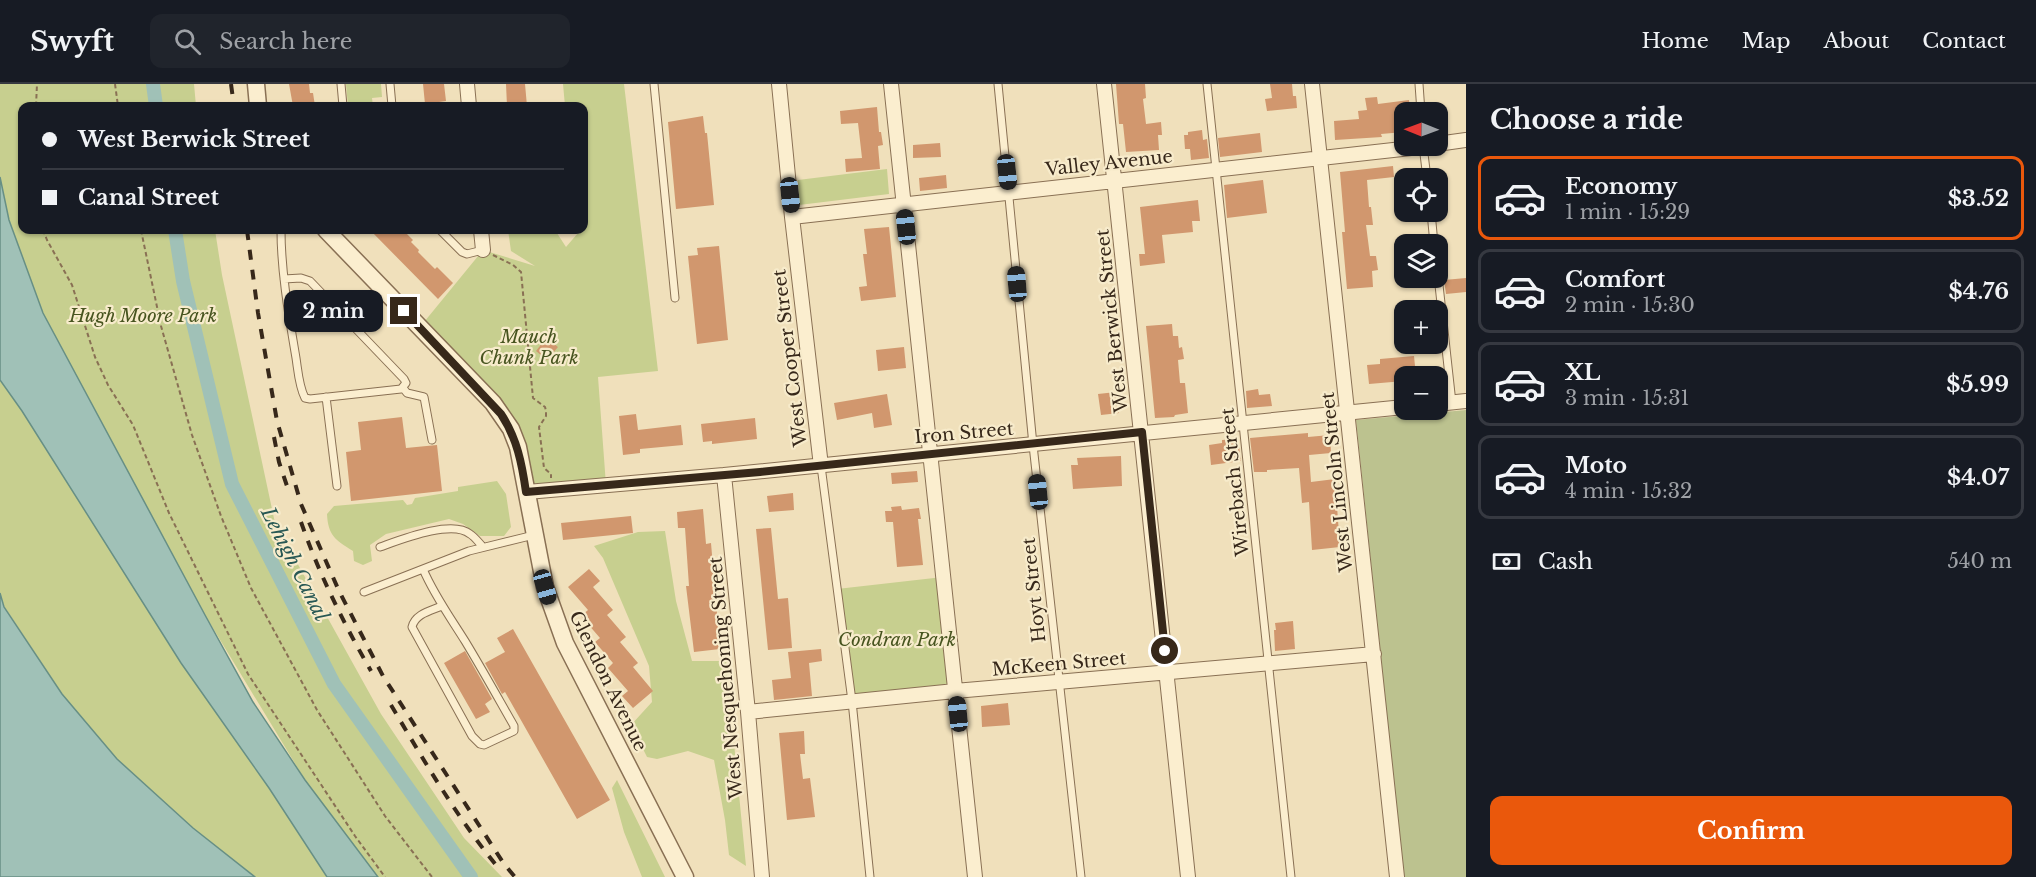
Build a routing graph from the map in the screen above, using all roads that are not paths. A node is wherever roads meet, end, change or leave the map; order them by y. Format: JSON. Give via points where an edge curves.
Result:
{"nodes":[{"id":1,"x":256,"y":84,"type":"edge"},
{"id":2,"x":341,"y":84,"type":"edge"},
{"id":3,"x":390,"y":84,"type":"edge"},
{"id":4,"x":466,"y":84,"type":"edge"},
{"id":5,"x":654,"y":84,"type":"edge"},
{"id":6,"x":779,"y":84,"type":"edge"},
{"id":7,"x":891,"y":84,"type":"edge"},
{"id":8,"x":998,"y":84,"type":"edge"},
{"id":9,"x":1104,"y":84,"type":"edge"},
{"id":10,"x":1207,"y":84,"type":"edge"},
{"id":11,"x":1312,"y":84,"type":"edge"},
{"id":12,"x":1419,"y":84,"type":"edge"},
{"id":13,"x":258,"y":102,"type":"edge"},
{"id":14,"x":343,"y":102,"type":"edge"},
{"id":15,"x":392,"y":102,"type":"edge"},
{"id":16,"x":468,"y":102,"type":"edge"},
{"id":17,"x":1420,"y":102,"type":"edge"},
{"id":18,"x":1466,"y":140,"type":"edge"},
{"id":19,"x":1448,"y":142,"type":"edge"},
{"id":20,"x":1394,"y":149,"type":"edge"},
{"id":21,"x":1320,"y":159,"type":"junction"},
{"id":22,"x":1216,"y":169,"type":"junction"},
{"id":23,"x":1116,"y":180,"type":"junction"},
{"id":24,"x":1009,"y":192,"type":"junction"},
{"id":25,"x":904,"y":204,"type":"junction"},
{"id":26,"x":792,"y":218,"type":"junction"},
{"id":27,"x":280,"y":234,"type":"edge"},
{"id":28,"x":330,"y":234,"type":"edge"},
{"id":29,"x":444,"y":234,"type":"edge"},
{"id":30,"x":481,"y":234,"type":"edge"},
{"id":31,"x":483,"y":250,"type":"joint"},
{"id":32,"x":284,"y":279,"type":"junction"},
{"id":33,"x":1440,"y":288,"type":"edge"},
{"id":34,"x":675,"y":298,"type":"dead end"},
{"id":35,"x":403,"y":388,"type":"junction"},
{"id":36,"x":326,"y":398,"type":"junction"},
{"id":37,"x":1459,"y":402,"type":"edge"},
{"id":38,"x":1394,"y":408,"type":"edge"},
{"id":39,"x":1348,"y":413,"type":"junction"},
{"id":40,"x":1244,"y":422,"type":"junction"},
{"id":41,"x":1142,"y":432,"type":"junction"},
{"id":42,"x":432,"y":440,"type":"dead end"},
{"id":43,"x":1033,"y":445,"type":"junction"},
{"id":44,"x":929,"y":455,"type":"junction"},
{"id":45,"x":821,"y":466,"type":"junction"},
{"id":46,"x":724,"y":475,"type":"junction"},
{"id":47,"x":337,"y":486,"type":"dead end"},
{"id":48,"x":526,"y":492,"type":"junction"},
{"id":49,"x":534,"y":536,"type":"junction"},
{"id":50,"x":380,"y":547,"type":"dead end"},
{"id":51,"x":483,"y":548,"type":"junction"},
{"id":52,"x":423,"y":569,"type":"junction"},
{"id":53,"x":364,"y":592,"type":"dead end"},
{"id":54,"x":441,"y":606,"type":"junction"},
{"id":55,"x":1374,"y":654,"type":"junction"},
{"id":56,"x":1269,"y":664,"type":"junction"},
{"id":57,"x":1167,"y":672,"type":"junction"},
{"id":58,"x":1060,"y":682,"type":"junction"},
{"id":59,"x":955,"y":691,"type":"junction"},
{"id":60,"x":852,"y":701,"type":"junction"},
{"id":61,"x":748,"y":712,"type":"junction"},
{"id":62,"x":685,"y":877,"type":"edge"},
{"id":63,"x":762,"y":877,"type":"edge"},
{"id":64,"x":870,"y":877,"type":"edge"},
{"id":65,"x":975,"y":877,"type":"edge"},
{"id":66,"x":1081,"y":877,"type":"edge"},
{"id":67,"x":1188,"y":877,"type":"edge"},
{"id":68,"x":1291,"y":877,"type":"edge"},
{"id":69,"x":1397,"y":877,"type":"edge"}],
"edges":[{"from":1,"to":13,"type":"street"},
{"from":2,"to":14,"type":"lane"},
{"from":3,"to":15,"type":"lane"},
{"from":4,"to":16,"type":"street"},
{"from":5,"to":34,"type":"lane"},
{"from":6,"to":26,"type":"street","name":"West Cooper Street"},
{"from":7,"to":25,"type":"street"},
{"from":8,"to":24,"type":"lane","name":"Hoyt Street"},
{"from":9,"to":23,"type":"street","name":"West Berwick Street"},
{"from":10,"to":22,"type":"lane","name":"Wirebach Street"},
{"from":11,"to":21,"type":"street","name":"West Lincoln Street"},
{"from":12,"to":17,"type":"lane"},
{"from":18,"to":19,"type":"street","name":"Valley Avenue"},
{"from":20,"to":21,"type":"street","name":"Valley Avenue"},
{"from":21,"to":22,"type":"street","name":"Valley Avenue"},
{"from":21,"to":39,"type":"street","name":"West Lincoln Street"},
{"from":22,"to":23,"type":"street","name":"Valley Avenue"},
{"from":22,"to":40,"type":"lane","name":"Wirebach Street"},
{"from":23,"to":24,"type":"street","name":"Valley Avenue"},
{"from":23,"to":41,"type":"street","name":"West Berwick Street"},
{"from":24,"to":25,"type":"street","name":"Valley Avenue"},
{"from":24,"to":43,"type":"lane","name":"Hoyt Street"},
{"from":25,"to":26,"type":"street","name":"Valley Avenue"},
{"from":25,"to":44,"type":"street"},
{"from":26,"to":45,"type":"street","name":"West Cooper Street"},
{"from":27,"to":32,"type":"lane"},
{"from":28,"to":48,"type":"street","name":"Glendon Avenue","via":[[501,414],[518,447]]},
{"from":29,"to":31,"type":"lane","via":[[462,252]]},
{"from":30,"to":31,"type":"street"},
{"from":32,"to":35,"type":"lane","via":[[310,281],[404,380]]},
{"from":32,"to":36,"type":"lane","via":[[303,395],[310,399]]},
{"from":33,"to":37,"type":"lane"},
{"from":35,"to":36,"type":"lane"},
{"from":35,"to":42,"type":"lane","via":[[407,393],[424,397]]},
{"from":36,"to":47,"type":"lane"},
{"from":38,"to":39,"type":"street","name":"Iron Street"},
{"from":39,"to":40,"type":"street","name":"Iron Street"},
{"from":39,"to":55,"type":"street","name":"West Lincoln Street"},
{"from":40,"to":41,"type":"street","name":"Iron Street"},
{"from":40,"to":56,"type":"lane","name":"Wirebach Street"},
{"from":41,"to":43,"type":"street","name":"Iron Street"},
{"from":41,"to":57,"type":"street","name":"West Berwick Street"},
{"from":43,"to":44,"type":"street","name":"Iron Street"},
{"from":43,"to":58,"type":"lane","name":"Hoyt Street"},
{"from":44,"to":45,"type":"street","name":"Iron Street"},
{"from":44,"to":59,"type":"street"},
{"from":45,"to":46,"type":"street","name":"Iron Street"},
{"from":45,"to":60,"type":"lane","name":"West Cooper Street"},
{"from":46,"to":48,"type":"street","name":"Iron Street"},
{"from":46,"to":61,"type":"street","name":"West Nesquehoning Street"},
{"from":48,"to":49,"type":"street","name":"Glendon Avenue"},
{"from":49,"to":51,"type":"lane"},
{"from":49,"to":62,"type":"street","name":"Glendon Avenue","via":[[560,630]]},
{"from":50,"to":51,"type":"lane","via":[[450,528],[469,532]]},
{"from":51,"to":52,"type":"lane"},
{"from":52,"to":53,"type":"lane"},
{"from":52,"to":54,"type":"lane"},
{"from":54,"to":54,"type":"lane","via":[[417,616],[412,627],[472,736],[484,745],[514,731],[514,726]]},
{"from":55,"to":56,"type":"street","name":"McKeen Street"},
{"from":55,"to":69,"type":"street","name":"West Lincoln Street"},
{"from":56,"to":57,"type":"street","name":"McKeen Street"},
{"from":56,"to":68,"type":"lane","name":"Wirebach Street"},
{"from":57,"to":58,"type":"street","name":"McKeen Street"},
{"from":57,"to":67,"type":"street","name":"West Berwick Street"},
{"from":58,"to":59,"type":"street","name":"McKeen Street"},
{"from":58,"to":66,"type":"lane","name":"Hoyt Street"},
{"from":59,"to":60,"type":"street","name":"McKeen Street"},
{"from":59,"to":65,"type":"street"},
{"from":60,"to":61,"type":"street","name":"McKeen Street"},
{"from":60,"to":64,"type":"lane","name":"West Cooper Street"},
{"from":61,"to":63,"type":"street","name":"West Nesquehoning Street"}]}
